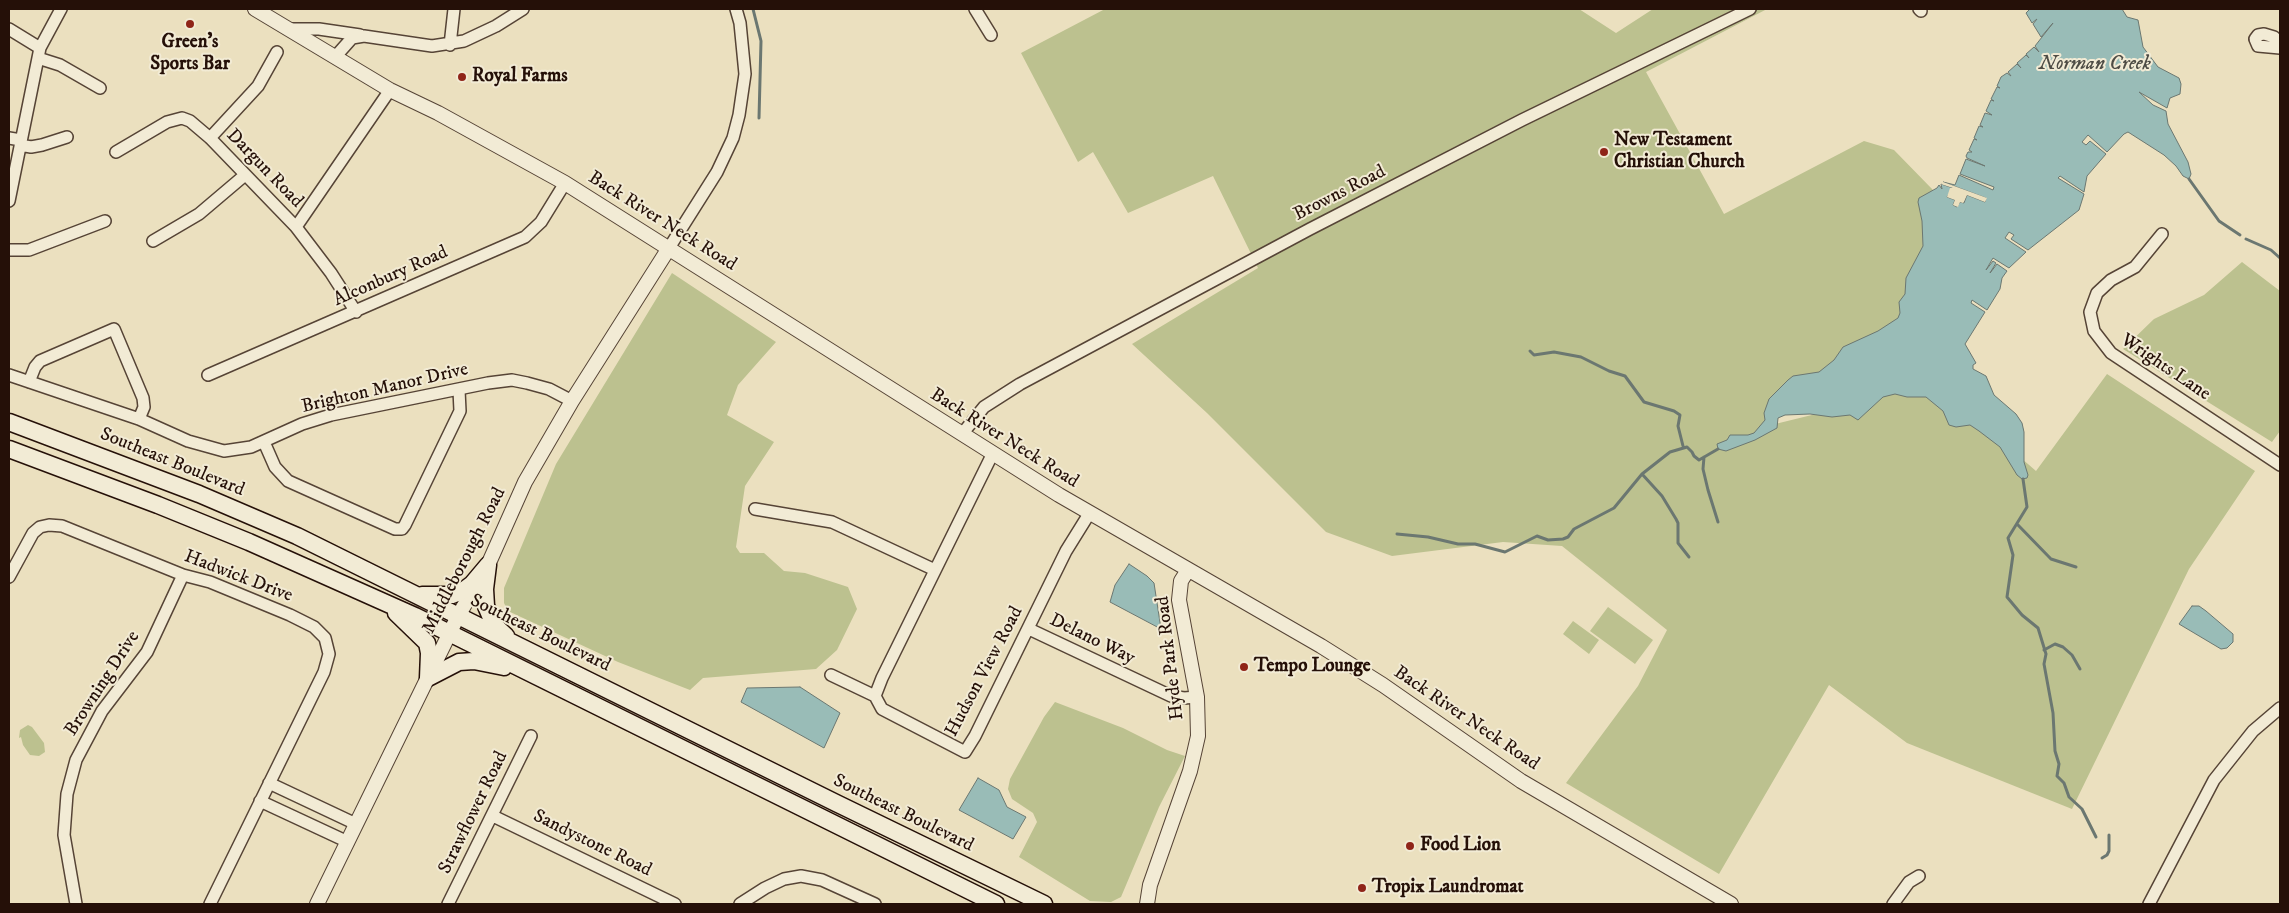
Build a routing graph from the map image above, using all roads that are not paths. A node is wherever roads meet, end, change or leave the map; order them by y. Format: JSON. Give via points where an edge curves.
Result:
{"nodes":[{"id":1,"x":61,"y":9,"type":"edge"},
{"id":2,"x":254,"y":9,"type":"edge"},
{"id":3,"x":454,"y":9,"type":"edge"},
{"id":4,"x":523,"y":9,"type":"edge"},
{"id":5,"x":736,"y":9,"type":"edge"},
{"id":6,"x":974,"y":9,"type":"edge"},
{"id":7,"x":1750,"y":9,"type":"edge"},
{"id":8,"x":9,"y":29,"type":"edge"},
{"id":9,"x":289,"y":29,"type":"junction"},
{"id":10,"x":364,"y":36,"type":"junction"},
{"id":11,"x":991,"y":36,"type":"dead end"},
{"id":12,"x":2280,"y":43,"type":"edge"},
{"id":13,"x":450,"y":44,"type":"junction"},
{"id":14,"x":2280,"y":48,"type":"edge"},
{"id":15,"x":276,"y":52,"type":"dead end"},
{"id":16,"x":39,"y":53,"type":"junction"},
{"id":17,"x":336,"y":56,"type":"junction"},
{"id":18,"x":100,"y":88,"type":"dead end"},
{"id":19,"x":390,"y":90,"type":"junction"},
{"id":20,"x":67,"y":136,"type":"dead end"},
{"id":21,"x":9,"y":138,"type":"edge"},
{"id":22,"x":210,"y":138,"type":"junction"},
{"id":23,"x":21,"y":142,"type":"junction"},
{"id":24,"x":116,"y":152,"type":"dead end"},
{"id":25,"x":245,"y":175,"type":"junction"},
{"id":26,"x":565,"y":183,"type":"junction"},
{"id":27,"x":9,"y":201,"type":"edge"},
{"id":28,"x":105,"y":221,"type":"dead end"},
{"id":29,"x":296,"y":227,"type":"junction"},
{"id":30,"x":2162,"y":234,"type":"dead end"},
{"id":31,"x":153,"y":241,"type":"dead end"},
{"id":32,"x":669,"y":248,"type":"junction"},
{"id":33,"x":9,"y":250,"type":"edge"},
{"id":34,"x":356,"y":312,"type":"junction"},
{"id":35,"x":9,"y":375,"type":"edge"},
{"id":36,"x":208,"y":375,"type":"dead end"},
{"id":37,"x":29,"y":382,"type":"junction"},
{"id":38,"x":459,"y":390,"type":"junction"},
{"id":39,"x":572,"y":401,"type":"junction"},
{"id":40,"x":139,"y":419,"type":"junction"},
{"id":41,"x":9,"y":422,"type":"edge"},
{"id":42,"x":962,"y":434,"type":"junction"},
{"id":43,"x":264,"y":442,"type":"junction"},
{"id":44,"x":9,"y":449,"type":"edge"},
{"id":45,"x":993,"y":453,"type":"junction"},
{"id":46,"x":2280,"y":465,"type":"edge"},
{"id":47,"x":755,"y":509,"type":"dead end"},
{"id":48,"x":1089,"y":514,"type":"junction"},
{"id":49,"x":488,"y":565,"type":"junction"},
{"id":50,"x":935,"y":570,"type":"junction"},
{"id":51,"x":1188,"y":570,"type":"junction"},
{"id":52,"x":182,"y":575,"type":"junction"},
{"id":53,"x":9,"y":576,"type":"edge"},
{"id":54,"x":417,"y":595,"type":"junction"},
{"id":55,"x":376,"y":598,"type":"junction"},
{"id":56,"x":458,"y":616,"type":"junction"},
{"id":57,"x":1029,"y":629,"type":"junction"},
{"id":58,"x":450,"y":633,"type":"junction"},
{"id":59,"x":512,"y":643,"type":"junction"},
{"id":60,"x":524,"y":671,"type":"junction"},
{"id":61,"x":831,"y":675,"type":"dead end"},
{"id":62,"x":428,"y":678,"type":"junction"},
{"id":63,"x":875,"y":696,"type":"junction"},
{"id":64,"x":1197,"y":697,"type":"junction"},
{"id":65,"x":2280,"y":708,"type":"edge"},
{"id":66,"x":531,"y":736,"type":"dead end"},
{"id":67,"x":269,"y":783,"type":"junction"},
{"id":68,"x":260,"y":801,"type":"junction"},
{"id":69,"x":493,"y":816,"type":"junction"},
{"id":70,"x":356,"y":824,"type":"junction"},
{"id":71,"x":348,"y":842,"type":"junction"},
{"id":72,"x":1920,"y":876,"type":"dead end"},
{"id":73,"x":1150,"y":885,"type":"junction"},
{"id":74,"x":76,"y":904,"type":"edge"},
{"id":75,"x":210,"y":904,"type":"edge"},
{"id":76,"x":317,"y":904,"type":"edge"},
{"id":77,"x":448,"y":904,"type":"edge"},
{"id":78,"x":675,"y":904,"type":"edge"},
{"id":79,"x":740,"y":904,"type":"edge"},
{"id":80,"x":875,"y":904,"type":"edge"},
{"id":81,"x":996,"y":904,"type":"edge"},
{"id":82,"x":1044,"y":904,"type":"edge"},
{"id":83,"x":1138,"y":904,"type":"edge"},
{"id":84,"x":1147,"y":904,"type":"edge"},
{"id":85,"x":1731,"y":904,"type":"edge"},
{"id":86,"x":1893,"y":904,"type":"edge"},
{"id":87,"x":2149,"y":904,"type":"edge"}],
"edges":[{"from":1,"to":16,"type":"street"},
{"from":2,"to":9,"type":"street","name":"Back River Neck Road"},
{"from":3,"to":13,"type":"street"},
{"from":4,"to":13,"type":"street","via":[[481,34]]},
{"from":5,"to":32,"type":"street","via":[[745,74],[733,138],[717,172]]},
{"from":6,"to":11,"type":"street"},
{"from":7,"to":42,"type":"street","name":"Browns Road","via":[[1522,120],[1020,384],[984,407]]},
{"from":8,"to":16,"type":"street"},
{"from":9,"to":10,"type":"street","via":[[319,29]]},
{"from":9,"to":17,"type":"street","name":"Back River Neck Road"},
{"from":10,"to":13,"type":"street","via":[[425,45]]},
{"from":10,"to":17,"type":"street","via":[[352,38]]},
{"from":12,"to":14,"type":"street","via":[[2264,34],[2255,39],[2258,46]]},
{"from":15,"to":22,"type":"street","via":[[258,86]]},
{"from":16,"to":18,"type":"street"},
{"from":16,"to":23,"type":"street"},
{"from":17,"to":19,"type":"street","name":"Back River Neck Road"},
{"from":19,"to":26,"type":"street","name":"Back River Neck Road"},
{"from":19,"to":29,"type":"street"},
{"from":20,"to":23,"type":"street","via":[[42,146],[31,147]]},
{"from":21,"to":23,"type":"street"},
{"from":22,"to":24,"type":"street","name":"Dargun Road","via":[[182,118],[168,122]]},
{"from":22,"to":25,"type":"street","name":"Dargun Road"},
{"from":23,"to":27,"type":"street"},
{"from":25,"to":29,"type":"street","name":"Dargun Road"},
{"from":25,"to":31,"type":"street","via":[[199,214]]},
{"from":26,"to":32,"type":"street","name":"Back River Neck Road"},
{"from":26,"to":34,"type":"street","name":"Alconbury Road","via":[[541,222],[524,237]]},
{"from":28,"to":33,"type":"street","via":[[29,250]]},
{"from":29,"to":34,"type":"street","name":"Dargun Road"},
{"from":30,"to":46,"type":"street","name":"Wrights Lane","via":[[2135,267],[2111,280],[2097,293],[2090,312],[2094,331],[2111,353]]},
{"from":32,"to":39,"type":"street","name":"Middleborough Road"},
{"from":32,"to":42,"type":"street","name":"Back River Neck Road"},
{"from":34,"to":36,"type":"street","name":"Alconbury Road"},
{"from":35,"to":37,"type":"street","name":"Brighton Manor Drive"},
{"from":37,"to":40,"type":"street","name":"Brighton Manor Drive"},
{"from":37,"to":40,"type":"street","via":[[40,360],[114,329],[143,398],[144,407]]},
{"from":38,"to":39,"type":"street","name":"Brighton Manor Drive","via":[[512,380],[549,389]]},
{"from":38,"to":43,"type":"street","name":"Brighton Manor Drive","via":[[331,415]]},
{"from":38,"to":43,"type":"street","via":[[460,411],[402,529],[395,529],[288,482],[275,467]]},
{"from":39,"to":49,"type":"street","name":"Middleborough Road","via":[[526,482]]},
{"from":40,"to":43,"type":"street","name":"Brighton Manor Drive","via":[[188,441],[224,451],[245,449]]},
{"from":41,"to":54,"type":"main road","name":"Southeast Boulevard","via":[[208,497]]},
{"from":42,"to":45,"type":"street","name":"Back River Neck Road"},
{"from":44,"to":55,"type":"main road","name":"Southeast Boulevard","via":[[158,505]]},
{"from":45,"to":48,"type":"street","name":"Back River Neck Road"},
{"from":45,"to":50,"type":"street"},
{"from":47,"to":50,"type":"street","via":[[832,522]]},
{"from":48,"to":51,"type":"street","name":"Back River Neck Road"},
{"from":48,"to":57,"type":"street","name":"Hudson View Road","via":[[1066,551]]},
{"from":49,"to":54,"type":"main road","via":[[472,584],[452,595]]},
{"from":49,"to":56,"type":"street","name":"Middleborough Road"},
{"from":49,"to":59,"type":"main road","via":[[486,606],[494,625]]},
{"from":50,"to":63,"type":"street"},
{"from":51,"to":64,"type":"street","name":"Hyde Park Road","via":[[1181,581],[1179,600]]},
{"from":51,"to":85,"type":"street","name":"Back River Neck Road","via":[[1345,661],[1521,781]]},
{"from":52,"to":53,"type":"street","name":"Hadwick Drive","via":[[62,526],[50,525],[33,532]]},
{"from":52,"to":67,"type":"street","name":"Hadwick Drive","via":[[210,582],[309,623],[328,644],[324,672]]},
{"from":52,"to":74,"type":"street","name":"Browning Drive","via":[[147,652],[102,711],[76,760],[67,794],[64,835]]},
{"from":54,"to":56,"type":"main road","name":"Southeast Boulevard"},
{"from":55,"to":58,"type":"main road","name":"Southeast Boulevard"},
{"from":55,"to":62,"type":"main road","via":[[427,643]]},
{"from":56,"to":58,"type":"street","name":"Middleborough Road"},
{"from":56,"to":59,"type":"main road","name":"Southeast Boulevard"},
{"from":57,"to":63,"type":"street","name":"Hudson View Road","via":[[964,752],[882,709]]},
{"from":57,"to":64,"type":"street","name":"Delano Way","via":[[1171,696]]},
{"from":58,"to":60,"type":"main road","name":"Southeast Boulevard"},
{"from":58,"to":62,"type":"street","name":"Middleborough Road"},
{"from":59,"to":82,"type":"main road","name":"Southeast Boulevard"},
{"from":60,"to":62,"type":"main road","via":[[474,661],[459,662]]},
{"from":60,"to":81,"type":"main road","name":"Southeast Boulevard"},
{"from":61,"to":63,"type":"street","name":"Hudson View Road"},
{"from":62,"to":70,"type":"street","name":"Middleborough Road"},
{"from":64,"to":73,"type":"street","name":"Hyde Park Road","via":[[1196,750]]},
{"from":65,"to":87,"type":"street","via":[[2253,731],[2214,780]]},
{"from":66,"to":69,"type":"street","name":"Strawflower Road"},
{"from":67,"to":68,"type":"street"},
{"from":67,"to":70,"type":"street"},
{"from":68,"to":71,"type":"street"},
{"from":68,"to":75,"type":"street"},
{"from":69,"to":77,"type":"street","name":"Strawflower Road"},
{"from":69,"to":78,"type":"street","name":"Sandystone Road"},
{"from":70,"to":71,"type":"street","name":"Middleborough Road"},
{"from":71,"to":76,"type":"street","name":"Middleborough Road"},
{"from":72,"to":86,"type":"street","via":[[1909,882]]},
{"from":73,"to":83,"type":"street","name":"Hyde Park Road"},
{"from":73,"to":84,"type":"street","name":"Hyde Park Road"},
{"from":79,"to":80,"type":"street","via":[[784,879],[801,876],[822,880]]}]}
